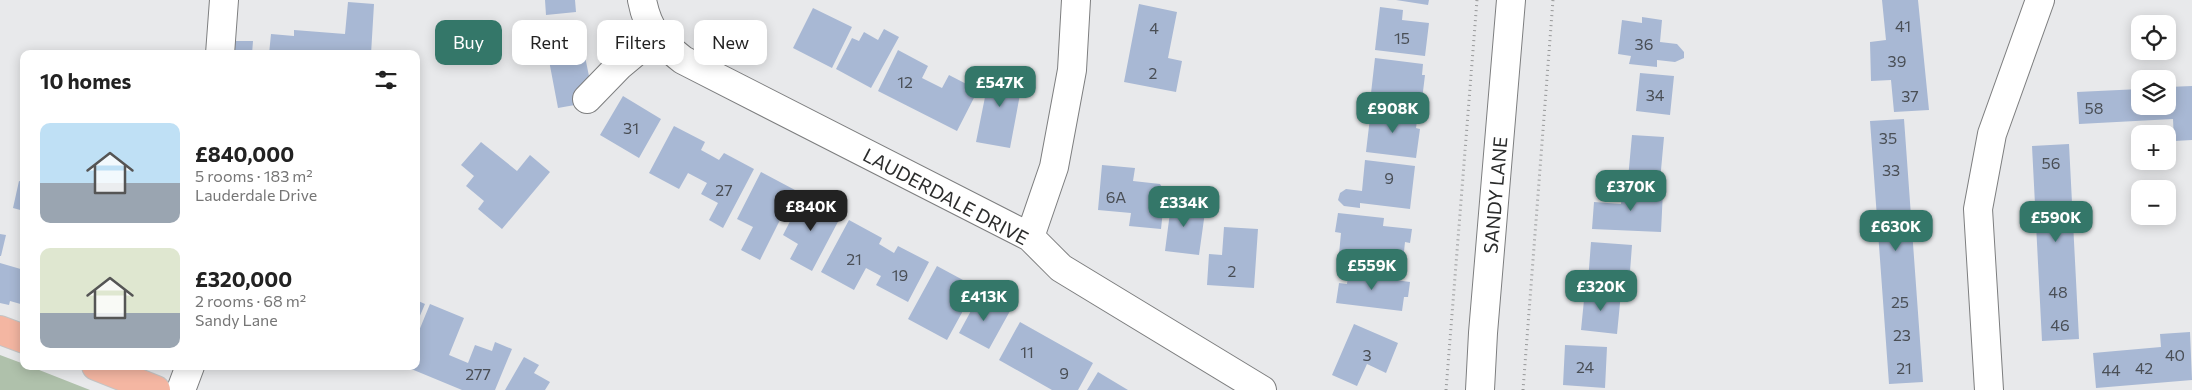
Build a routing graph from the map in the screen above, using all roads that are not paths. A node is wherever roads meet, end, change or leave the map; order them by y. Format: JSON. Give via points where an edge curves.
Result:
{"nodes":[{"id":1,"x":224,"y":0,"type":"edge"},
{"id":2,"x":642,"y":0,"type":"edge"},
{"id":3,"x":1076,"y":0,"type":"edge"},
{"id":4,"x":1511,"y":0,"type":"edge"},
{"id":5,"x":2040,"y":0,"type":"edge"},
{"id":6,"x":647,"y":20,"type":"edge"},
{"id":7,"x":220,"y":50,"type":"edge"},
{"id":8,"x":684,"y":60,"type":"edge"},
{"id":9,"x":620,"y":65,"type":"edge"},
{"id":10,"x":587,"y":99,"type":"dead end"},
{"id":11,"x":1030,"y":237,"type":"junction"},
{"id":12,"x":0,"y":330,"type":"edge"},
{"id":13,"x":20,"y":338,"type":"edge"},
{"id":14,"x":106,"y":370,"type":"edge"},
{"id":15,"x":188,"y":370,"type":"edge"},
{"id":16,"x":156,"y":390,"type":"edge"},
{"id":17,"x":181,"y":390,"type":"edge"},
{"id":18,"x":1262,"y":390,"type":"edge"},
{"id":19,"x":1480,"y":390,"type":"edge"},
{"id":20,"x":1989,"y":390,"type":"edge"}],
"edges":[{"from":1,"to":7,"type":"street"},
{"from":2,"to":6,"type":"street","name":"LAUDERDALE DRIVE"},
{"from":3,"to":11,"type":"street","via":[[1072,70],[1054,167]]},
{"from":4,"to":19,"type":"street","name":"SANDY LANE"},
{"from":5,"to":20,"type":"street","via":[[1992,134],[1978,209]]},
{"from":8,"to":11,"type":"street","name":"LAUDERDALE DRIVE"},
{"from":9,"to":10,"type":"street"},
{"from":11,"to":18,"type":"street","name":"LAUDERDALE DRIVE","via":[[1061,268]]},
{"from":12,"to":13,"type":"main road"},
{"from":14,"to":16,"type":"main road"},
{"from":15,"to":17,"type":"street"}]}
